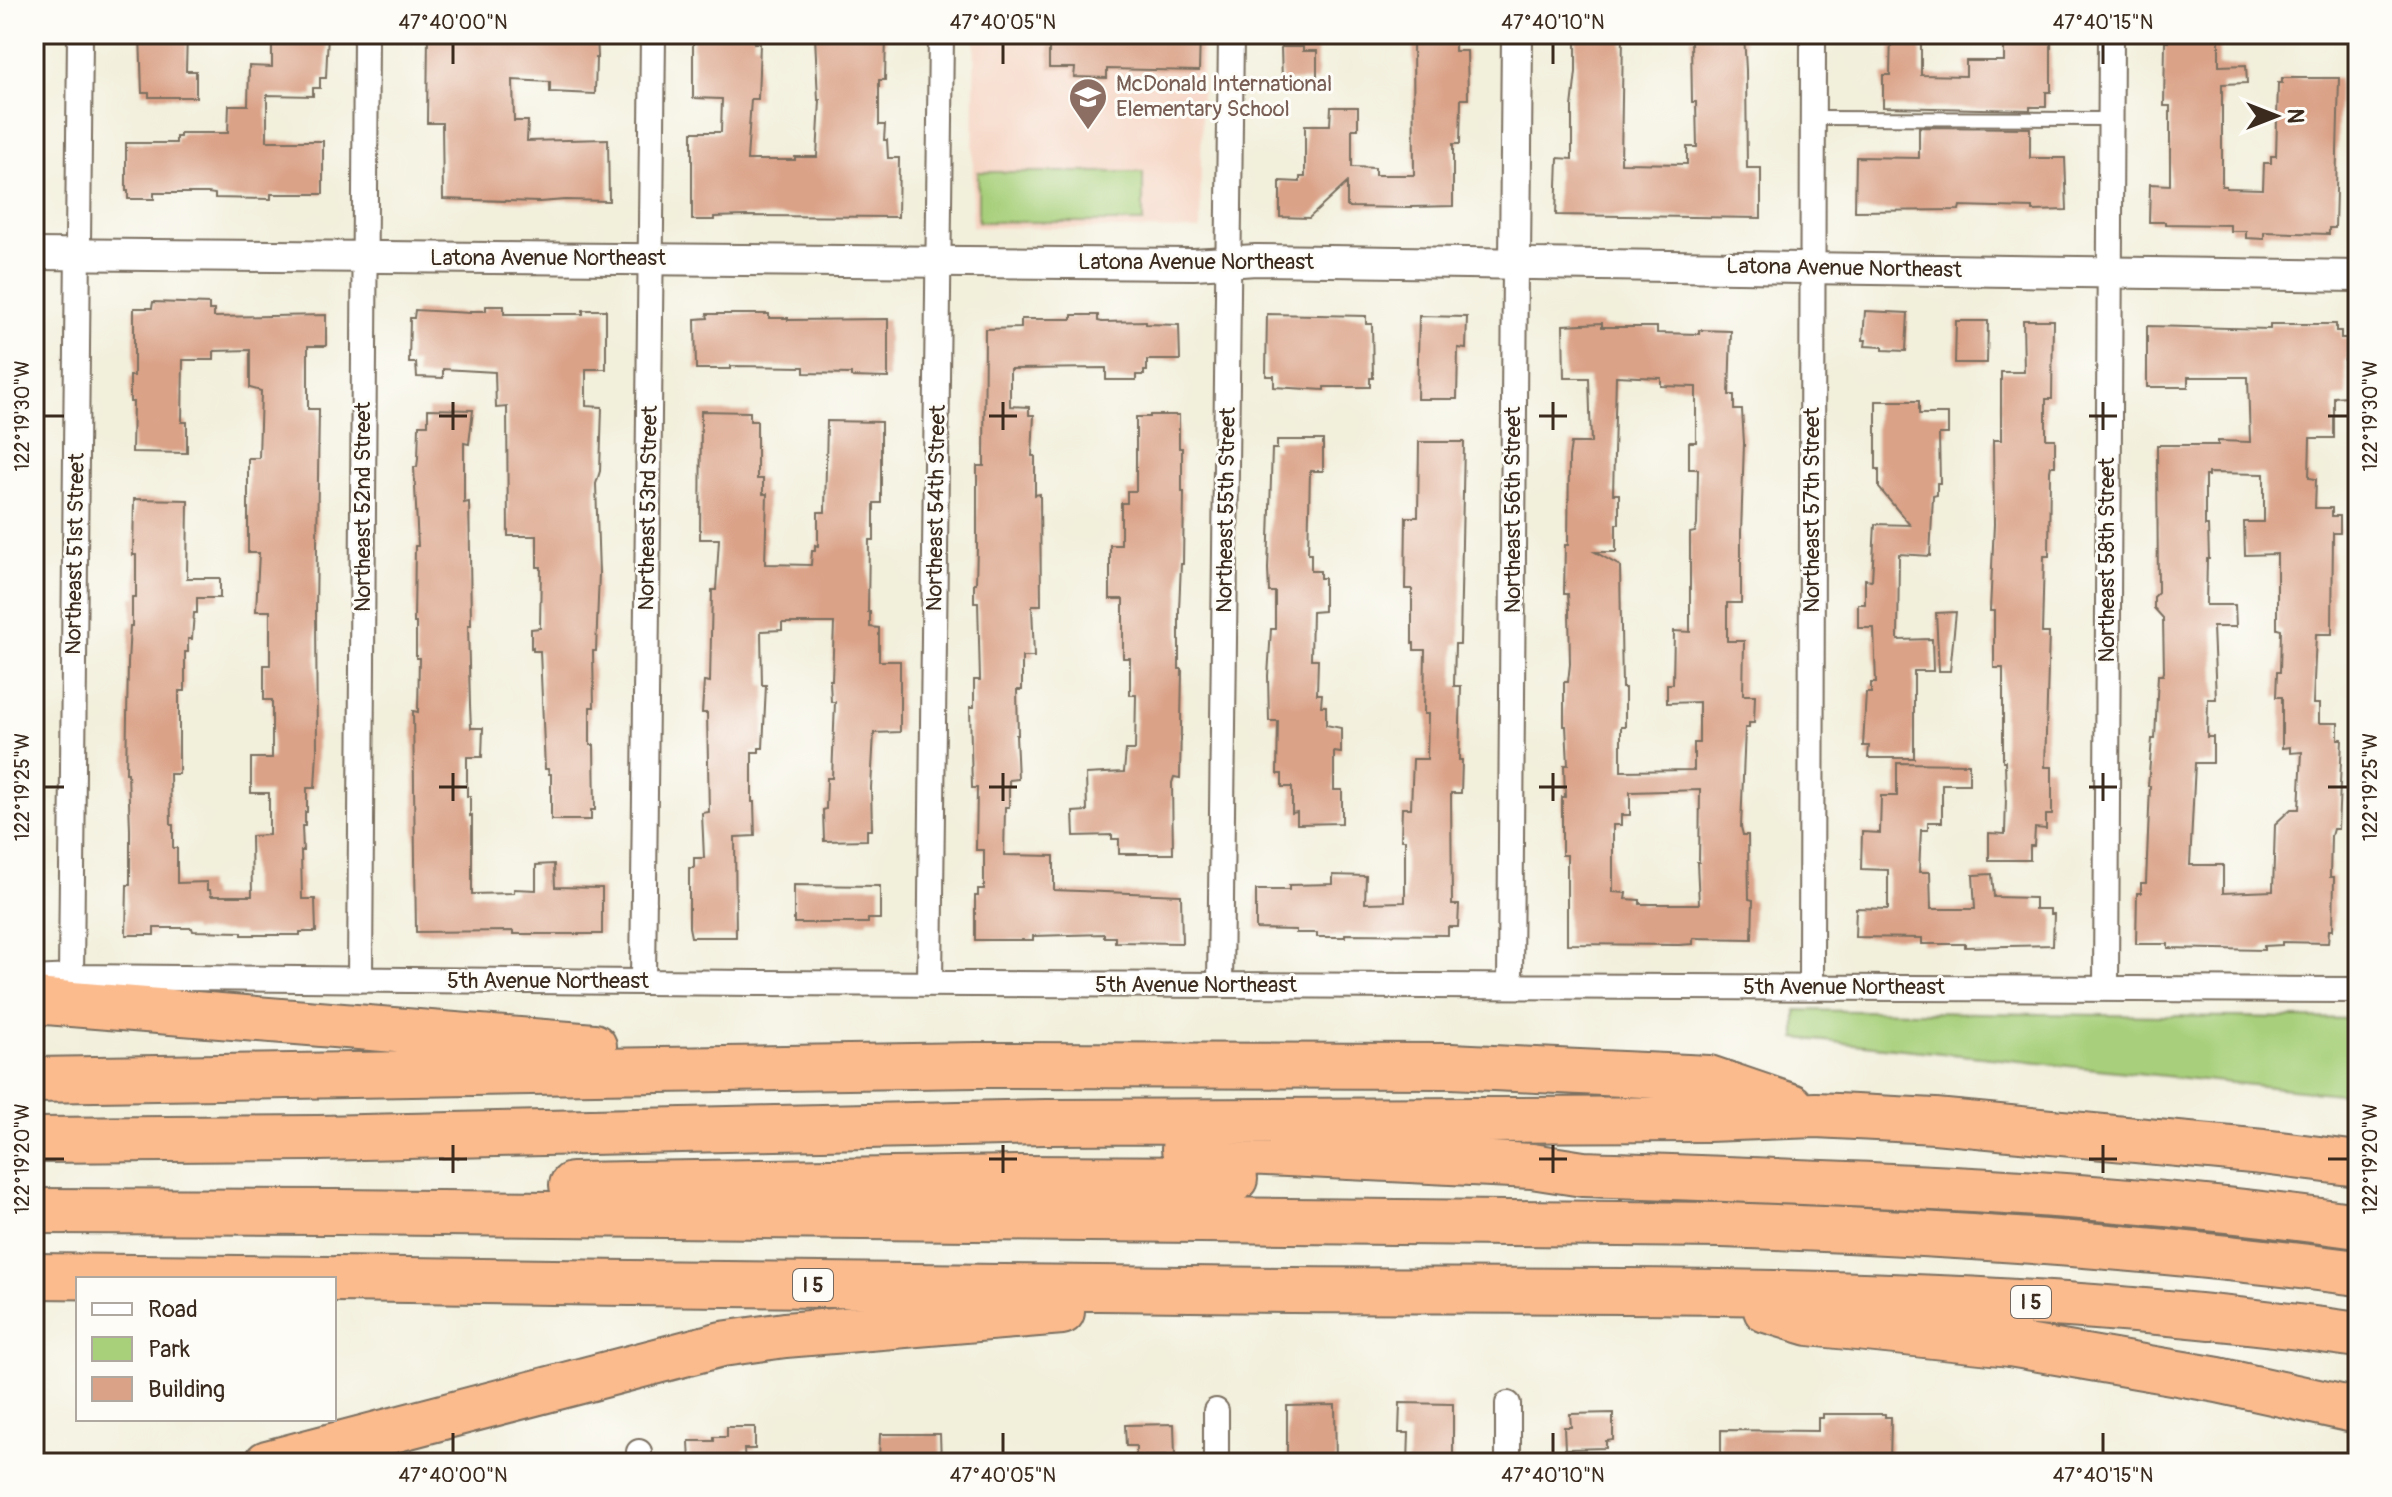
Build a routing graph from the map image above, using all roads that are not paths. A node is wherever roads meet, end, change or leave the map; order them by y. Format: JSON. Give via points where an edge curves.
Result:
{"nodes":[{"id":1,"x":80,"y":34,"type":"edge"},
{"id":2,"x":366,"y":34,"type":"edge"},
{"id":3,"x":653,"y":34,"type":"edge"},
{"id":4,"x":941,"y":34,"type":"edge"},
{"id":5,"x":1231,"y":34,"type":"edge"},
{"id":6,"x":1517,"y":34,"type":"edge"},
{"id":7,"x":1813,"y":34,"type":"edge"},
{"id":8,"x":2111,"y":34,"type":"edge"},
{"id":9,"x":1812,"y":118,"type":"junction"},
{"id":10,"x":2111,"y":119,"type":"junction"},
{"id":11,"x":34,"y":254,"type":"edge"},
{"id":12,"x":78,"y":254,"type":"junction"},
{"id":13,"x":364,"y":257,"type":"junction"},
{"id":14,"x":651,"y":259,"type":"junction"},
{"id":15,"x":1229,"y":261,"type":"junction"},
{"id":16,"x":938,"y":262,"type":"junction"},
{"id":17,"x":1515,"y":263,"type":"junction"},
{"id":18,"x":1812,"y":268,"type":"junction"},
{"id":19,"x":2109,"y":272,"type":"junction"},
{"id":20,"x":2358,"y":276,"type":"edge"},
{"id":21,"x":71,"y":977,"type":"junction"},
{"id":22,"x":34,"y":979,"type":"edge"},
{"id":23,"x":360,"y":980,"type":"junction"},
{"id":24,"x":643,"y":982,"type":"junction"},
{"id":25,"x":930,"y":983,"type":"junction"},
{"id":26,"x":1220,"y":985,"type":"junction"},
{"id":27,"x":1510,"y":985,"type":"junction"},
{"id":28,"x":1811,"y":987,"type":"junction"},
{"id":29,"x":2106,"y":989,"type":"junction"},
{"id":30,"x":2358,"y":990,"type":"edge"},
{"id":31,"x":34,"y":1001,"type":"edge"},
{"id":32,"x":976,"y":1065,"type":"junction"},
{"id":33,"x":34,"y":1080,"type":"edge"},
{"id":34,"x":1816,"y":1115,"type":"junction"},
{"id":35,"x":1046,"y":1122,"type":"junction"},
{"id":36,"x":34,"y":1140,"type":"edge"},
{"id":37,"x":2358,"y":1164,"type":"edge"},
{"id":38,"x":1583,"y":1174,"type":"junction"},
{"id":39,"x":34,"y":1211,"type":"edge"},
{"id":40,"x":335,"y":1212,"type":"junction"},
{"id":41,"x":2358,"y":1226,"type":"edge"},
{"id":42,"x":2358,"y":1273,"type":"edge"},
{"id":43,"x":34,"y":1276,"type":"edge"},
{"id":44,"x":133,"y":1277,"type":"edge"},
{"id":45,"x":336,"y":1279,"type":"edge"},
{"id":46,"x":1292,"y":1290,"type":"junction"},
{"id":47,"x":1702,"y":1290,"type":"junction"},
{"id":48,"x":2358,"y":1335,"type":"edge"},
{"id":49,"x":1508,"y":1404,"type":"dead end"},
{"id":50,"x":1216,"y":1411,"type":"dead end"},
{"id":51,"x":2358,"y":1411,"type":"edge"},
{"id":52,"x":267,"y":1463,"type":"edge"},
{"id":53,"x":1216,"y":1463,"type":"edge"},
{"id":54,"x":1508,"y":1463,"type":"edge"}],
"edges":[{"from":1,"to":12,"type":"street","name":"Northeast 51st Street"},
{"from":2,"to":13,"type":"street","name":"Northeast 52nd Street"},
{"from":3,"to":14,"type":"street","name":"Northeast 53rd Street"},
{"from":4,"to":16,"type":"street","name":"Northeast 54th Street"},
{"from":5,"to":15,"type":"street","name":"Northeast 55th Street"},
{"from":6,"to":17,"type":"street","name":"Northeast 56th Street"},
{"from":7,"to":9,"type":"street","name":"Northeast 57th Street"},
{"from":8,"to":10,"type":"street","name":"Northeast 58th Street"},
{"from":9,"to":10,"type":"lane"},
{"from":9,"to":18,"type":"street","name":"Northeast 57th Street"},
{"from":10,"to":19,"type":"street","name":"Northeast 58th Street"},
{"from":11,"to":12,"type":"street","name":"Latona Avenue Northeast"},
{"from":12,"to":13,"type":"street","name":"Latona Avenue Northeast"},
{"from":12,"to":21,"type":"street","name":"Northeast 51st Street"},
{"from":13,"to":14,"type":"street","name":"Latona Avenue Northeast"},
{"from":13,"to":23,"type":"street","name":"Northeast 52nd Street"},
{"from":14,"to":16,"type":"street","name":"Latona Avenue Northeast"},
{"from":14,"to":24,"type":"street","name":"Northeast 53rd Street"},
{"from":15,"to":16,"type":"street","name":"Latona Avenue Northeast"},
{"from":15,"to":17,"type":"street","name":"Latona Avenue Northeast"},
{"from":15,"to":26,"type":"street","name":"Northeast 55th Street"},
{"from":16,"to":25,"type":"street","name":"Northeast 54th Street"},
{"from":17,"to":18,"type":"street","name":"Latona Avenue Northeast"},
{"from":17,"to":27,"type":"street","name":"Northeast 56th Street"},
{"from":18,"to":19,"type":"street","name":"Latona Avenue Northeast"},
{"from":18,"to":28,"type":"street","name":"Northeast 57th Street"},
{"from":19,"to":20,"type":"street","name":"Latona Avenue Northeast"},
{"from":19,"to":29,"type":"street","name":"Northeast 58th Street"},
{"from":21,"to":22,"type":"street","name":"5th Avenue Northeast"},
{"from":21,"to":23,"type":"street","name":"5th Avenue Northeast"},
{"from":23,"to":24,"type":"street","name":"5th Avenue Northeast"},
{"from":24,"to":25,"type":"street","name":"5th Avenue Northeast"},
{"from":25,"to":26,"type":"street","name":"5th Avenue Northeast"},
{"from":26,"to":27,"type":"street","name":"5th Avenue Northeast"},
{"from":27,"to":28,"type":"street","name":"5th Avenue Northeast"},
{"from":28,"to":29,"type":"street","name":"5th Avenue Northeast"},
{"from":29,"to":30,"type":"street","name":"5th Avenue Northeast"},
{"from":31,"to":32,"type":"highway","via":[[723,1056]]},
{"from":32,"to":33,"type":"highway"},
{"from":32,"to":34,"type":"highway","via":[[1451,1066],[1709,1078]]},
{"from":34,"to":35,"type":"highway"},
{"from":34,"to":37,"type":"highway","via":[[1935,1121]]},
{"from":35,"to":36,"type":"highway"},
{"from":35,"to":38,"type":"highway","via":[[1118,1146],[1532,1166]]},
{"from":38,"to":40,"type":"highway","via":[[1527,1180],[1016,1178],[509,1186]]},
{"from":38,"to":41,"type":"highway","via":[[2025,1192]]},
{"from":39,"to":40,"type":"highway"},
{"from":40,"to":42,"type":"highway","via":[[1737,1226],[2043,1241]]},
{"from":43,"to":44,"type":"highway","number":"I 5"},
{"from":45,"to":46,"type":"highway","number":"I 5"},
{"from":46,"to":47,"type":"highway","number":"I 5"},
{"from":46,"to":52,"type":"highway","via":[[752,1339]]},
{"from":47,"to":48,"type":"highway","number":"I 5","via":[[2086,1305]]},
{"from":47,"to":51,"type":"highway","via":[[1809,1323],[2010,1344]]},
{"from":49,"to":54,"type":"street"},
{"from":50,"to":53,"type":"street"}]}
